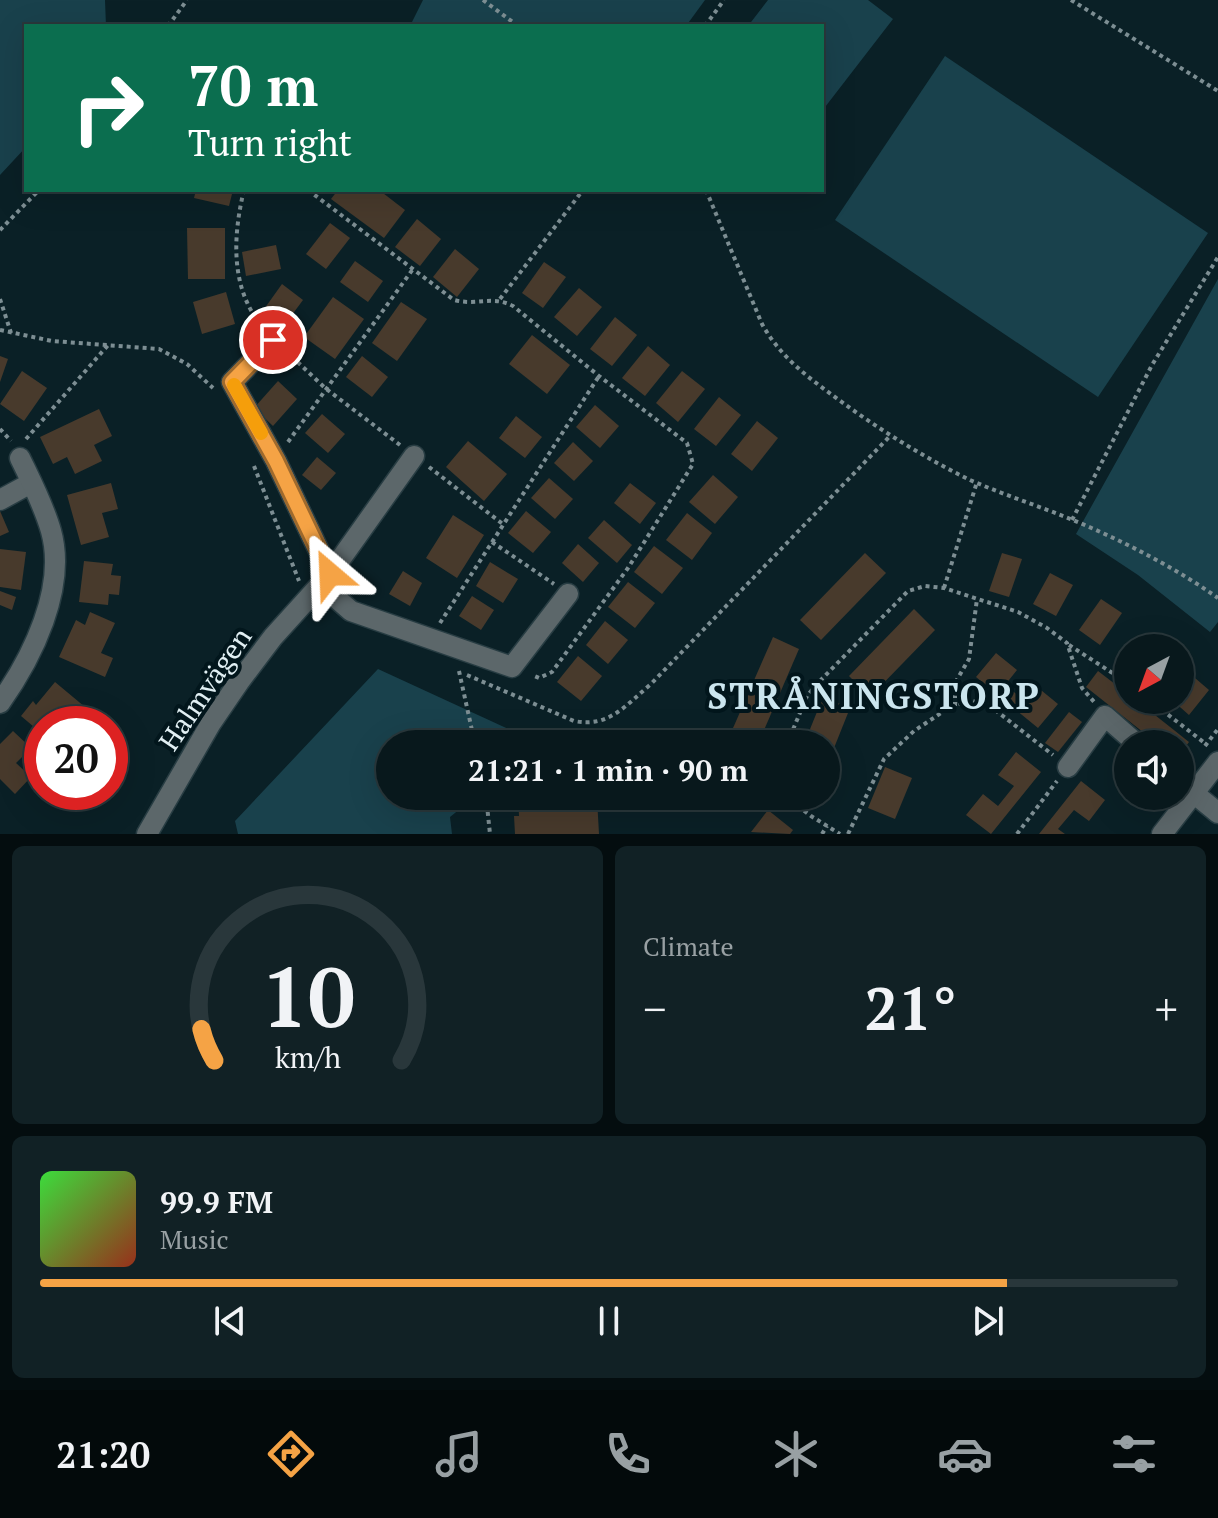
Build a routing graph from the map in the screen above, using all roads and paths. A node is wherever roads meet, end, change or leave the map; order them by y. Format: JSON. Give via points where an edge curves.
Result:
{"nodes":[{"id":1,"x":187,"y":0,"type":"edge"},
{"id":2,"x":483,"y":0,"type":"edge"},
{"id":3,"x":724,"y":0,"type":"edge"},
{"id":4,"x":1071,"y":0,"type":"edge"},
{"id":5,"x":169,"y":24,"type":"edge"},
{"id":6,"x":515,"y":24,"type":"edge"},
{"id":7,"x":706,"y":24,"type":"edge"},
{"id":8,"x":1218,"y":91,"type":"edge"},
{"id":9,"x":37,"y":192,"type":"edge"},
{"id":10,"x":244,"y":192,"type":"edge"},
{"id":11,"x":311,"y":192,"type":"edge"},
{"id":12,"x":581,"y":192,"type":"edge"},
{"id":13,"x":707,"y":192,"type":"edge"},
{"id":14,"x":0,"y":230,"type":"edge"},
{"id":15,"x":1218,"y":257,"type":"edge"},
{"id":16,"x":413,"y":269,"type":"junction"},
{"id":17,"x":0,"y":299,"type":"edge"},
{"id":18,"x":500,"y":299,"type":"junction"},
{"id":19,"x":0,"y":330,"type":"edge"},
{"id":20,"x":11,"y":333,"type":"junction"},
{"id":21,"x":273,"y":340,"type":"junction"},
{"id":22,"x":109,"y":344,"type":"junction"},
{"id":23,"x":599,"y":376,"type":"junction"},
{"id":24,"x":325,"y":388,"type":"junction"},
{"id":25,"x":217,"y":395,"type":"dead end"},
{"id":26,"x":891,"y":435,"type":"junction"},
{"id":27,"x":20,"y":451,"type":"joint"},
{"id":28,"x":414,"y":456,"type":"dead end"},
{"id":29,"x":276,"y":461,"type":"junction"},
{"id":30,"x":254,"y":464,"type":"dead end"},
{"id":31,"x":977,"y":482,"type":"junction"},
{"id":32,"x":31,"y":483,"type":"junction"},
{"id":33,"x":0,"y":500,"type":"edge"},
{"id":34,"x":1072,"y":520,"type":"junction"},
{"id":35,"x":492,"y":542,"type":"junction"},
{"id":36,"x":321,"y":585,"type":"junction"},
{"id":37,"x":944,"y":588,"type":"junction"},
{"id":38,"x":568,"y":594,"type":"junction"},
{"id":39,"x":1218,"y":598,"type":"edge"},
{"id":40,"x":977,"y":599,"type":"junction"},
{"id":41,"x":596,"y":613,"type":"junction"},
{"id":42,"x":430,"y":639,"type":"junction"},
{"id":43,"x":1067,"y":643,"type":"junction"},
{"id":44,"x":446,"y":667,"type":"dead end"},
{"id":45,"x":512,"y":667,"type":"junction"},
{"id":46,"x":459,"y":671,"type":"junction"},
{"id":47,"x":1114,"y":674,"type":"edge"},
{"id":48,"x":0,"y":703,"type":"edge"},
{"id":49,"x":955,"y":706,"type":"junction"},
{"id":50,"x":1167,"y":714,"type":"edge"},
{"id":51,"x":1105,"y":716,"type":"junction"},
{"id":52,"x":472,"y":730,"type":"edge"},
{"id":53,"x":793,"y":730,"type":"edge"},
{"id":54,"x":1121,"y":730,"type":"edge"},
{"id":55,"x":1206,"y":744,"type":"dead end"},
{"id":56,"x":1218,"y":762,"type":"edge"},
{"id":57,"x":1068,"y":767,"type":"junction"},
{"id":58,"x":1194,"y":782,"type":"edge"},
{"id":59,"x":1194,"y":794,"type":"edge"},
{"id":60,"x":487,"y":810,"type":"edge"},
{"id":61,"x":805,"y":810,"type":"edge"},
{"id":62,"x":1175,"y":810,"type":"edge"},
{"id":63,"x":1218,"y":813,"type":"edge"},
{"id":64,"x":827,"y":826,"type":"junction"},
{"id":65,"x":147,"y":834,"type":"edge"},
{"id":66,"x":490,"y":834,"type":"edge"},
{"id":67,"x":822,"y":834,"type":"edge"},
{"id":68,"x":840,"y":834,"type":"edge"},
{"id":69,"x":848,"y":834,"type":"edge"},
{"id":70,"x":1017,"y":834,"type":"edge"},
{"id":71,"x":1162,"y":834,"type":"edge"}],
"edges":[{"from":1,"to":5,"type":"path"},
{"from":2,"to":6,"type":"path"},
{"from":3,"to":7,"type":"path"},
{"from":4,"to":8,"type":"path"},
{"from":9,"to":14,"type":"path"},
{"from":10,"to":21,"type":"path","via":[[236,270],[250,311]]},
{"from":11,"to":16,"type":"path"},
{"from":12,"to":18,"type":"path"},
{"from":13,"to":26,"type":"path","via":[[771,341],[800,371]]},
{"from":15,"to":34,"type":"path","via":[[1152,365]]},
{"from":16,"to":18,"type":"path","via":[[454,300],[470,304]]},
{"from":16,"to":24,"type":"path"},
{"from":17,"to":20,"type":"path"},
{"from":18,"to":23,"type":"path"},
{"from":19,"to":20,"type":"path"},
{"from":20,"to":22,"type":"path"},
{"from":21,"to":24,"type":"path"},
{"from":21,"to":29,"type":"street","via":[[232,382]]},
{"from":22,"to":25,"type":"path","via":[[169,353]]},
{"from":22,"to":27,"type":"path"},
{"from":23,"to":35,"type":"path"},
{"from":23,"to":41,"type":"path","via":[[687,443],[693,464]]},
{"from":24,"to":29,"type":"path"},
{"from":26,"to":31,"type":"path"},
{"from":26,"to":46,"type":"path","via":[[618,713],[590,725],[574,721]]},
{"from":27,"to":32,"type":"street"},
{"from":28,"to":36,"type":"street","name":"Halmvägen"},
{"from":29,"to":36,"type":"street"},
{"from":30,"to":36,"type":"path","via":[[292,568],[300,581]]},
{"from":31,"to":34,"type":"path"},
{"from":31,"to":37,"type":"path"},
{"from":32,"to":33,"type":"street"},
{"from":32,"to":48,"type":"street","via":[[52,532],[56,579],[44,621]]},
{"from":34,"to":39,"type":"path"},
{"from":35,"to":38,"type":"path"},
{"from":35,"to":42,"type":"path"},
{"from":36,"to":42,"type":"street","via":[[351,611]]},
{"from":36,"to":65,"type":"street","name":"Halmvägen","via":[[239,682]]},
{"from":37,"to":40,"type":"path"},
{"from":37,"to":53,"type":"path","via":[[908,591],[807,696]]},
{"from":38,"to":41,"type":"path"},
{"from":38,"to":45,"type":"street"},
{"from":40,"to":43,"type":"path","via":[[1018,612]]},
{"from":40,"to":49,"type":"path","via":[[969,659],[955,683]]},
{"from":41,"to":45,"type":"path","via":[[552,672],[539,678]]},
{"from":42,"to":45,"type":"street"},
{"from":43,"to":47,"type":"path"},
{"from":43,"to":51,"type":"path","via":[[1082,688]]},
{"from":44,"to":46,"type":"path"},
{"from":46,"to":52,"type":"path"},
{"from":49,"to":57,"type":"path","via":[[969,700],[990,706]]},
{"from":49,"to":69,"type":"path","via":[[914,731],[884,759]]},
{"from":50,"to":55,"type":"path"},
{"from":51,"to":54,"type":"street"},
{"from":51,"to":57,"type":"street"},
{"from":56,"to":58,"type":"street"},
{"from":57,"to":70,"type":"path"},
{"from":59,"to":63,"type":"street"},
{"from":60,"to":66,"type":"path"},
{"from":61,"to":64,"type":"path"},
{"from":62,"to":71,"type":"street"},
{"from":64,"to":67,"type":"path"},
{"from":64,"to":68,"type":"path"}]}
